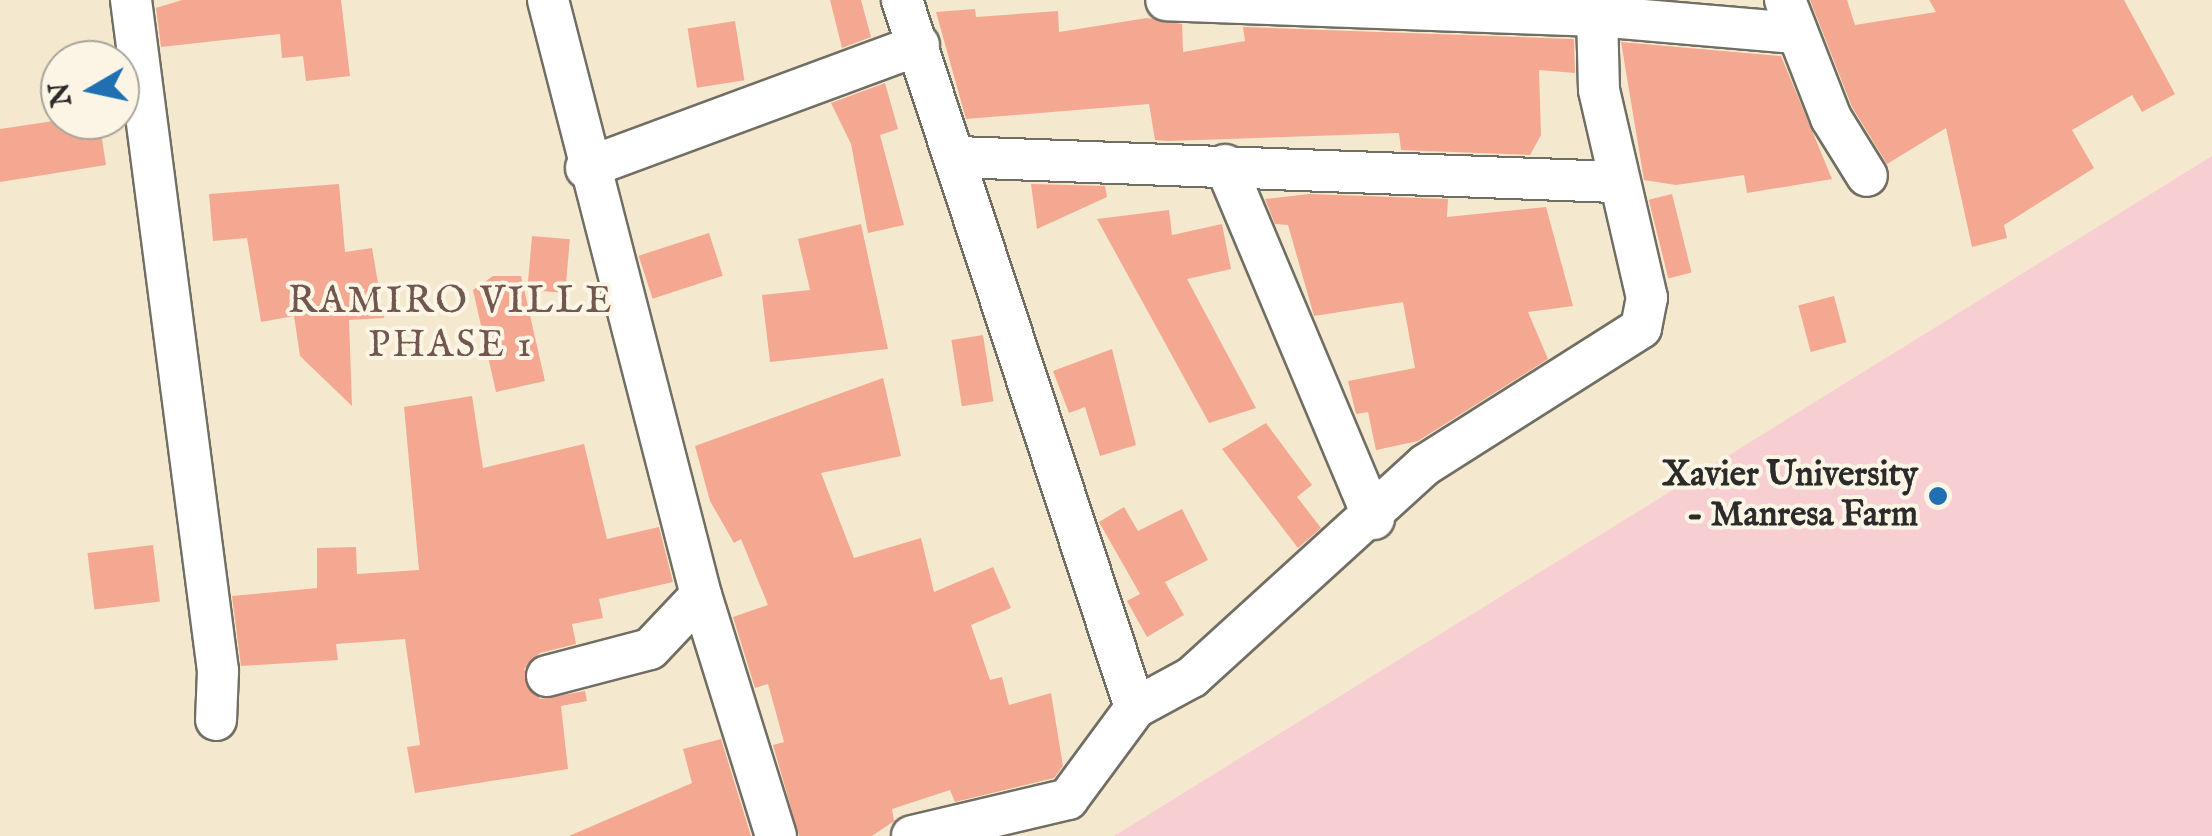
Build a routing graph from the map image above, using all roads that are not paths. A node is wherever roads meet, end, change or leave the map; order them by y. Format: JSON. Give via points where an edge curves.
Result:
{"nodes":[{"id":1,"x":131,"y":0,"type":"edge"},
{"id":2,"x":548,"y":0,"type":"edge"},
{"id":3,"x":902,"y":0,"type":"edge"},
{"id":4,"x":1166,"y":0,"type":"edge"},
{"id":5,"x":1597,"y":16,"type":"junction"},
{"id":6,"x":1790,"y":16,"type":"edge"},
{"id":7,"x":920,"y":44,"type":"junction"},
{"id":8,"x":958,"y":157,"type":"junction"},
{"id":9,"x":1225,"y":165,"type":"junction"},
{"id":10,"x":586,"y":168,"type":"junction"},
{"id":11,"x":1867,"y":176,"type":"dead end"},
{"id":12,"x":1616,"y":182,"type":"junction"},
{"id":13,"x":1374,"y":518,"type":"junction"},
{"id":14,"x":701,"y":595,"type":"junction"},
{"id":15,"x":547,"y":676,"type":"dead end"},
{"id":16,"x":1135,"y":708,"type":"junction"},
{"id":17,"x":216,"y":720,"type":"dead end"},
{"id":18,"x":776,"y":836,"type":"edge"},
{"id":19,"x":912,"y":836,"type":"edge"}],
"edges":[{"from":1,"to":17,"type":"street","via":[[218,671]]},
{"from":2,"to":10,"type":"street"},
{"from":3,"to":7,"type":"street"},
{"from":4,"to":5,"type":"street"},
{"from":5,"to":6,"type":"street"},
{"from":5,"to":12,"type":"street"},
{"from":6,"to":11,"type":"street"},
{"from":7,"to":8,"type":"street"},
{"from":7,"to":10,"type":"street"},
{"from":8,"to":9,"type":"street"},
{"from":8,"to":16,"type":"street"},
{"from":9,"to":12,"type":"street"},
{"from":9,"to":13,"type":"street"},
{"from":10,"to":14,"type":"street"},
{"from":12,"to":13,"type":"street","via":[[1647,298],[1642,328],[1425,465]]},
{"from":13,"to":16,"type":"street","via":[[1192,677]]},
{"from":14,"to":15,"type":"street","via":[[650,649]]},
{"from":14,"to":18,"type":"street"},
{"from":16,"to":19,"type":"street","via":[[1068,798]]}]}
